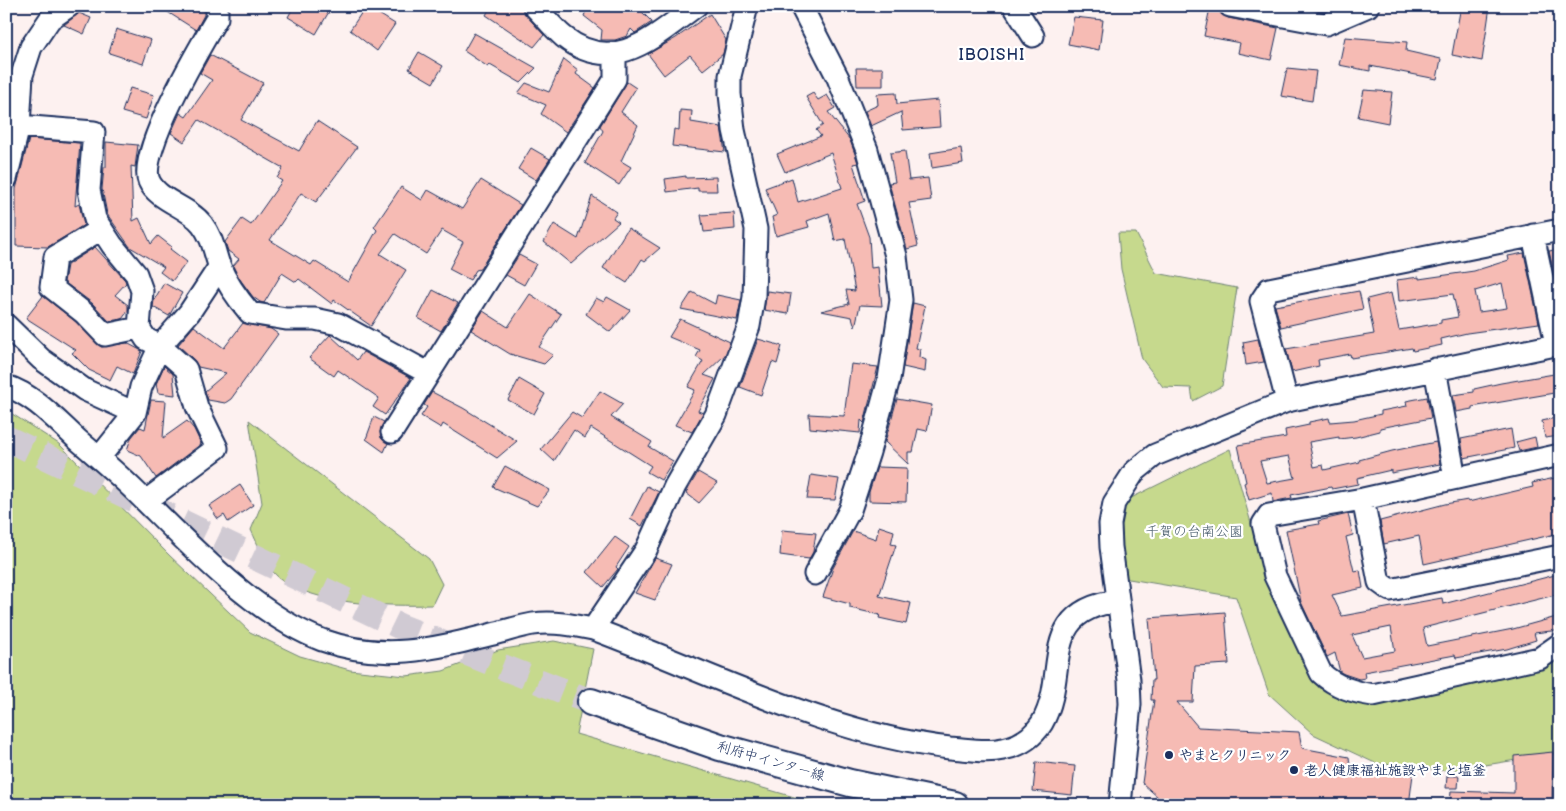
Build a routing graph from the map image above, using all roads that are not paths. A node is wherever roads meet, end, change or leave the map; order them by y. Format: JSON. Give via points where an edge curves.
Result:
{"nodes":[{"id":1,"x":217,"y":6,"type":"edge"},
{"id":2,"x":534,"y":6,"type":"edge"},
{"id":3,"x":696,"y":6,"type":"edge"},
{"id":4,"x":747,"y":6,"type":"edge"},
{"id":5,"x":801,"y":6,"type":"edge"},
{"id":6,"x":1014,"y":6,"type":"edge"},
{"id":7,"x":1230,"y":6,"type":"edge"},
{"id":8,"x":1368,"y":6,"type":"edge"},
{"id":9,"x":67,"y":7,"type":"edge"},
{"id":10,"x":1328,"y":15,"type":"edge"},
{"id":11,"x":1032,"y":36,"type":"dead end"},
{"id":12,"x":615,"y":54,"type":"junction"},
{"id":13,"x":19,"y":126,"type":"junction"},
{"id":14,"x":6,"y":179,"type":"edge"},
{"id":15,"x":102,"y":230,"type":"junction"},
{"id":16,"x":1560,"y":230,"type":"edge"},
{"id":17,"x":1533,"y":235,"type":"junction"},
{"id":18,"x":220,"y":266,"type":"junction"},
{"id":19,"x":6,"y":325,"type":"edge"},
{"id":20,"x":139,"y":328,"type":"junction"},
{"id":21,"x":1558,"y":344,"type":"edge"},
{"id":22,"x":160,"y":346,"type":"junction"},
{"id":23,"x":1435,"y":369,"type":"junction"},
{"id":24,"x":428,"y":373,"type":"junction"},
{"id":25,"x":6,"y":386,"type":"edge"},
{"id":26,"x":1287,"y":401,"type":"junction"},
{"id":27,"x":135,"y":413,"type":"junction"},
{"id":28,"x":392,"y":432,"type":"dead end"},
{"id":29,"x":1560,"y":455,"type":"edge"},
{"id":30,"x":99,"y":458,"type":"junction"},
{"id":31,"x":1455,"y":478,"type":"junction"},
{"id":32,"x":1363,"y":499,"type":"junction"},
{"id":33,"x":146,"y":501,"type":"junction"},
{"id":34,"x":1560,"y":556,"type":"edge"},
{"id":35,"x":815,"y":574,"type":"dead end"},
{"id":36,"x":1118,"y":601,"type":"junction"},
{"id":37,"x":593,"y":629,"type":"junction"},
{"id":38,"x":1560,"y":644,"type":"edge"},
{"id":39,"x":591,"y":702,"type":"tunnel mouth"},
{"id":40,"x":955,"y":805,"type":"edge"},
{"id":41,"x":1120,"y":805,"type":"edge"}],
"edges":[{"from":1,"to":18,"type":"street","via":[[217,18],[170,105],[155,142],[148,179],[155,191],[201,222],[212,239]]},
{"from":2,"to":12,"type":"street","via":[[565,37],[600,53]]},
{"from":3,"to":12,"type":"street","via":[[639,48]]},
{"from":4,"to":37,"type":"street","via":[[730,76],[730,94],[734,130],[756,230],[754,297],[749,326],[716,416],[675,486],[646,550]]},
{"from":5,"to":35,"type":"street","via":[[838,78],[867,150],[896,256],[902,300],[889,380],[869,452],[850,510]]},
{"from":6,"to":11,"type":"street"},
{"from":7,"to":10,"type":"street"},
{"from":8,"to":10,"type":"street"},
{"from":9,"to":13,"type":"street","via":[[50,19],[31,47],[22,75]]},
{"from":12,"to":24,"type":"street","via":[[614,79]]},
{"from":13,"to":14,"type":"street"},
{"from":13,"to":15,"type":"street","via":[[94,132],[89,190],[95,219]]},
{"from":15,"to":20,"type":"street","via":[[136,274],[142,291]]},
{"from":15,"to":20,"type":"street","via":[[55,257],[51,287],[105,335]]},
{"from":16,"to":17,"type":"street"},
{"from":17,"to":21,"type":"street"},
{"from":17,"to":26,"type":"street","via":[[1269,288],[1261,301]]},
{"from":18,"to":22,"type":"street","via":[[189,313]]},
{"from":18,"to":24,"type":"street","via":[[250,313],[338,324]]},
{"from":19,"to":27,"type":"street","via":[[40,359],[85,390]]},
{"from":20,"to":22,"type":"street","via":[[146,339]]},
{"from":21,"to":23,"type":"street"},
{"from":22,"to":27,"type":"street","via":[[141,387]]},
{"from":22,"to":33,"type":"street","via":[[186,369],[197,407],[217,448]]},
{"from":23,"to":26,"type":"street"},
{"from":23,"to":31,"type":"street"},
{"from":24,"to":28,"type":"street"},
{"from":25,"to":30,"type":"street","via":[[21,390]]},
{"from":26,"to":36,"type":"street","via":[[1155,455],[1134,472],[1114,503],[1110,524]]},
{"from":27,"to":30,"type":"street"},
{"from":29,"to":31,"type":"street"},
{"from":30,"to":33,"type":"street"},
{"from":31,"to":32,"type":"street"},
{"from":32,"to":34,"type":"street","via":[[1379,582],[1390,590]]},
{"from":32,"to":38,"type":"street","via":[[1270,515],[1263,524],[1275,576],[1321,673],[1332,683],[1373,695],[1540,658]]},
{"from":33,"to":37,"type":"street","via":[[204,558],[269,612],[296,629],[348,647],[397,653],[430,650],[532,624],[553,623]]},
{"from":36,"to":37,"type":"street","via":[[1086,610],[1072,622],[1058,649],[1053,690],[1042,722],[1021,743],[1000,750],[931,746],[860,730]]},
{"from":36,"to":41,"type":"street","via":[[1130,704]]},
{"from":39,"to":40,"type":"main road","name":"利府中インター線","via":[[729,749],[850,784]]}]}
